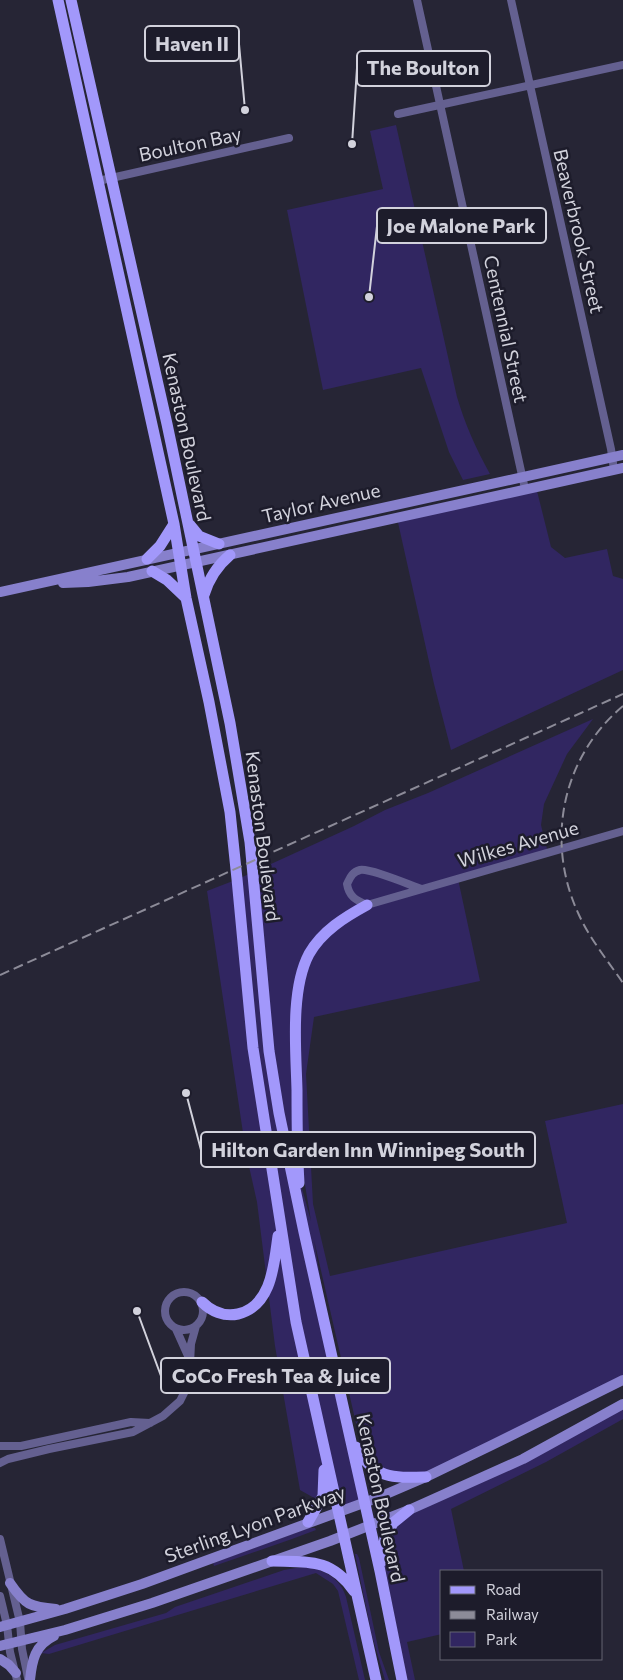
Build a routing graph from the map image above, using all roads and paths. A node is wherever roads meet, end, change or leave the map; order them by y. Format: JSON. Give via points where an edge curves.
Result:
{"nodes":[{"id":1,"x":58,"y":0,"type":"edge"},
{"id":2,"x":71,"y":0,"type":"edge"},
{"id":3,"x":417,"y":0,"type":"edge"},
{"id":4,"x":511,"y":0,"type":"edge"},
{"id":5,"x":623,"y":65,"type":"edge"},
{"id":6,"x":530,"y":85,"type":"junction"},
{"id":7,"x":440,"y":104,"type":"junction"},
{"id":8,"x":398,"y":114,"type":"dead end"},
{"id":9,"x":289,"y":138,"type":"dead end"},
{"id":10,"x":111,"y":178,"type":"junction"},
{"id":11,"x":98,"y":180,"type":"junction"},
{"id":12,"x":618,"y":456,"type":"edge"},
{"id":13,"x":618,"y":469,"type":"edge"},
{"id":14,"x":522,"y":476,"type":"junction"},
{"id":15,"x":525,"y":489,"type":"junction"},
{"id":16,"x":188,"y":522,"type":"junction"},
{"id":17,"x":174,"y":524,"type":"junction"},
{"id":18,"x":219,"y":544,"type":"junction"},
{"id":19,"x":194,"y":550,"type":"junction"},
{"id":20,"x":179,"y":553,"type":"junction"},
{"id":21,"x":230,"y":555,"type":"junction"},
{"id":22,"x":147,"y":559,"type":"junction"},
{"id":23,"x":196,"y":562,"type":"junction"},
{"id":24,"x":181,"y":566,"type":"junction"},
{"id":25,"x":152,"y":571,"type":"junction"},
{"id":26,"x":27,"y":586,"type":"junction"},
{"id":27,"x":0,"y":592,"type":"edge"},
{"id":28,"x":204,"y":596,"type":"junction"},
{"id":29,"x":186,"y":598,"type":"junction"},
{"id":30,"x":623,"y":830,"type":"edge"},
{"id":31,"x":422,"y":889,"type":"junction"},
{"id":32,"x":367,"y":905,"type":"junction"},
{"id":33,"x":280,"y":1224,"type":"junction"},
{"id":34,"x":304,"y":1232,"type":"junction"},
{"id":35,"x":202,"y":1302,"type":"junction"},
{"id":36,"x":196,"y":1326,"type":"junction"},
{"id":37,"x":176,"y":1329,"type":"junction"},
{"id":38,"x":190,"y":1359,"type":"junction"},
{"id":39,"x":623,"y":1380,"type":"edge"},
{"id":40,"x":623,"y":1404,"type":"edge"},
{"id":41,"x":152,"y":1423,"type":"junction"},
{"id":42,"x":350,"y":1437,"type":"junction"},
{"id":43,"x":0,"y":1446,"type":"edge"},
{"id":44,"x":325,"y":1453,"type":"junction"},
{"id":45,"x":0,"y":1463,"type":"edge"},
{"id":46,"x":426,"y":1476,"type":"junction"},
{"id":47,"x":365,"y":1502,"type":"junction"},
{"id":48,"x":409,"y":1510,"type":"junction"},
{"id":49,"x":338,"y":1512,"type":"junction"},
{"id":50,"x":308,"y":1522,"type":"junction"},
{"id":51,"x":370,"y":1525,"type":"junction"},
{"id":52,"x":343,"y":1535,"type":"junction"},
{"id":53,"x":0,"y":1539,"type":"edge"},
{"id":54,"x":272,"y":1560,"type":"junction"},
{"id":55,"x":380,"y":1571,"type":"junction"},
{"id":56,"x":10,"y":1583,"type":"junction"},
{"id":57,"x":356,"y":1593,"type":"junction"},
{"id":58,"x":0,"y":1596,"type":"edge"},
{"id":59,"x":65,"y":1609,"type":"junction"},
{"id":60,"x":20,"y":1622,"type":"junction"},
{"id":61,"x":4,"y":1626,"type":"edge"},
{"id":62,"x":65,"y":1630,"type":"junction"},
{"id":63,"x":22,"y":1641,"type":"junction"},
{"id":64,"x":5,"y":1645,"type":"edge"},
{"id":65,"x":0,"y":1659,"type":"edge"},
{"id":66,"x":16,"y":1676,"type":"edge"},
{"id":67,"x":30,"y":1680,"type":"edge"},
{"id":68,"x":376,"y":1680,"type":"edge"},
{"id":69,"x":402,"y":1680,"type":"edge"}],
"edges":[{"from":1,"to":11,"type":"main road","name":"Kenaston Boulevard"},
{"from":2,"to":10,"type":"main road","name":"Kenaston Boulevard"},
{"from":3,"to":7,"type":"street","name":"Centennial Street"},
{"from":4,"to":6,"type":"street","name":"Beaverbrook Street"},
{"from":5,"to":6,"type":"street"},
{"from":6,"to":7,"type":"street"},
{"from":6,"to":12,"type":"street","name":"Beaverbrook Street"},
{"from":7,"to":8,"type":"street"},
{"from":7,"to":14,"type":"street","name":"Centennial Street"},
{"from":9,"to":10,"type":"street","name":"Boulton Bay"},
{"from":10,"to":11,"type":"street","name":"Boulton Bay"},
{"from":10,"to":16,"type":"main road","name":"Kenaston Boulevard"},
{"from":11,"to":17,"type":"main road","name":"Kenaston Boulevard"},
{"from":12,"to":13,"type":"street","name":"Beaverbrook Street"},
{"from":12,"to":14,"type":"main road","name":"Taylor Avenue"},
{"from":13,"to":15,"type":"main road","name":"Taylor Avenue"},
{"from":14,"to":15,"type":"street","name":"Centennial Street"},
{"from":14,"to":18,"type":"main road","name":"Taylor Avenue"},
{"from":15,"to":21,"type":"main road","name":"Taylor Avenue"},
{"from":16,"to":18,"type":"main road","via":[[199,536]]},
{"from":16,"to":19,"type":"main road","name":"Kenaston Boulevard"},
{"from":17,"to":20,"type":"main road","name":"Kenaston Boulevard"},
{"from":17,"to":22,"type":"main road"},
{"from":18,"to":19,"type":"main road","name":"Taylor Avenue"},
{"from":19,"to":20,"type":"main road","name":"Taylor Avenue"},
{"from":19,"to":23,"type":"main road","name":"Kenaston Boulevard"},
{"from":20,"to":22,"type":"main road","name":"Taylor Avenue"},
{"from":20,"to":24,"type":"main road","name":"Kenaston Boulevard"},
{"from":21,"to":23,"type":"main road","name":"Taylor Avenue"},
{"from":21,"to":28,"type":"main road","via":[[213,572]]},
{"from":22,"to":26,"type":"main road","name":"Taylor Avenue"},
{"from":23,"to":24,"type":"main road","name":"Taylor Avenue"},
{"from":23,"to":28,"type":"main road","name":"Kenaston Boulevard"},
{"from":24,"to":25,"type":"main road","name":"Taylor Avenue"},
{"from":24,"to":29,"type":"main road","name":"Kenaston Boulevard"},
{"from":25,"to":26,"type":"main road","name":"Taylor Avenue","via":[[114,579]]},
{"from":25,"to":29,"type":"main road"},
{"from":26,"to":27,"type":"main road","name":"Taylor Avenue"},
{"from":28,"to":34,"type":"main road","name":"Kenaston Boulevard","via":[[245,806],[269,1051]]},
{"from":29,"to":33,"type":"main road","name":"Kenaston Boulevard","via":[[230,812],[253,1048]]},
{"from":30,"to":31,"type":"street","name":"Wilkes Avenue"},
{"from":31,"to":32,"type":"street","name":"Wilkes Avenue"},
{"from":31,"to":32,"type":"street","via":[[364,870],[358,871],[350,876],[348,890],[354,898]]},
{"from":32,"to":34,"type":"main road","via":[[342,919],[319,940],[309,954],[301,980],[296,1062],[298,1167]]},
{"from":33,"to":35,"type":"main road","via":[[268,1286],[257,1304],[232,1315],[209,1309]]},
{"from":33,"to":44,"type":"main road","name":"Kenaston Boulevard","via":[[296,1322]]},
{"from":34,"to":42,"type":"main road","name":"Kenaston Boulevard"},
{"from":35,"to":36,"type":"street","via":[[203,1316]]},
{"from":35,"to":37,"type":"street","via":[[188,1292],[170,1298],[165,1316]]},
{"from":36,"to":37,"type":"street"},
{"from":36,"to":38,"type":"street"},
{"from":37,"to":38,"type":"street"},
{"from":38,"to":41,"type":"street","via":[[189,1383],[180,1401]]},
{"from":39,"to":46,"type":"main road","name":"Sterling Lyon Parkway"},
{"from":40,"to":48,"type":"main road","name":"Sterling Lyon Parkway","via":[[523,1459]]},
{"from":41,"to":43,"type":"street","via":[[131,1422],[21,1446]]},
{"from":41,"to":45,"type":"street","via":[[132,1432]]},
{"from":42,"to":46,"type":"main road","via":[[361,1456],[378,1472],[400,1478]]},
{"from":42,"to":47,"type":"main road","name":"Kenaston Boulevard"},
{"from":44,"to":49,"type":"main road","name":"Kenaston Boulevard"},
{"from":44,"to":50,"type":"main road","via":[[323,1496]]},
{"from":46,"to":47,"type":"main road","name":"Sterling Lyon Parkway"},
{"from":47,"to":49,"type":"main road","name":"Sterling Lyon Parkway"},
{"from":47,"to":51,"type":"main road","name":"Kenaston Boulevard"},
{"from":48,"to":51,"type":"main road","name":"Sterling Lyon Parkway"},
{"from":48,"to":55,"type":"main road","via":[[393,1523],[385,1538]]},
{"from":49,"to":50,"type":"main road","name":"Sterling Lyon Parkway"},
{"from":49,"to":52,"type":"main road","name":"Kenaston Boulevard"},
{"from":50,"to":59,"type":"main road","name":"Sterling Lyon Parkway"},
{"from":51,"to":52,"type":"main road","name":"Sterling Lyon Parkway"},
{"from":51,"to":55,"type":"main road","name":"Kenaston Boulevard"},
{"from":52,"to":54,"type":"main road","name":"Sterling Lyon Parkway"},
{"from":52,"to":57,"type":"main road","name":"Kenaston Boulevard"},
{"from":53,"to":56,"type":"street"},
{"from":54,"to":57,"type":"main road","via":[[321,1563],[342,1576]]},
{"from":54,"to":62,"type":"main road","name":"Sterling Lyon Parkway"},
{"from":55,"to":69,"type":"main road","name":"Kenaston Boulevard"},
{"from":56,"to":59,"type":"main road","via":[[20,1598],[30,1604],[40,1608]]},
{"from":56,"to":60,"type":"street"},
{"from":57,"to":68,"type":"main road","name":"Kenaston Boulevard"},
{"from":58,"to":61,"type":"street"},
{"from":59,"to":60,"type":"main road","name":"Sterling Lyon Parkway"},
{"from":60,"to":61,"type":"main road","name":"Sterling Lyon Parkway"},
{"from":60,"to":63,"type":"street"},
{"from":61,"to":64,"type":"street"},
{"from":62,"to":63,"type":"main road","name":"Sterling Lyon Parkway"},
{"from":62,"to":67,"type":"main road","via":[[46,1640],[36,1650]]},
{"from":63,"to":64,"type":"main road","name":"Sterling Lyon Parkway"},
{"from":63,"to":67,"type":"street"},
{"from":64,"to":66,"type":"street"},
{"from":65,"to":66,"type":"main road"}]}
